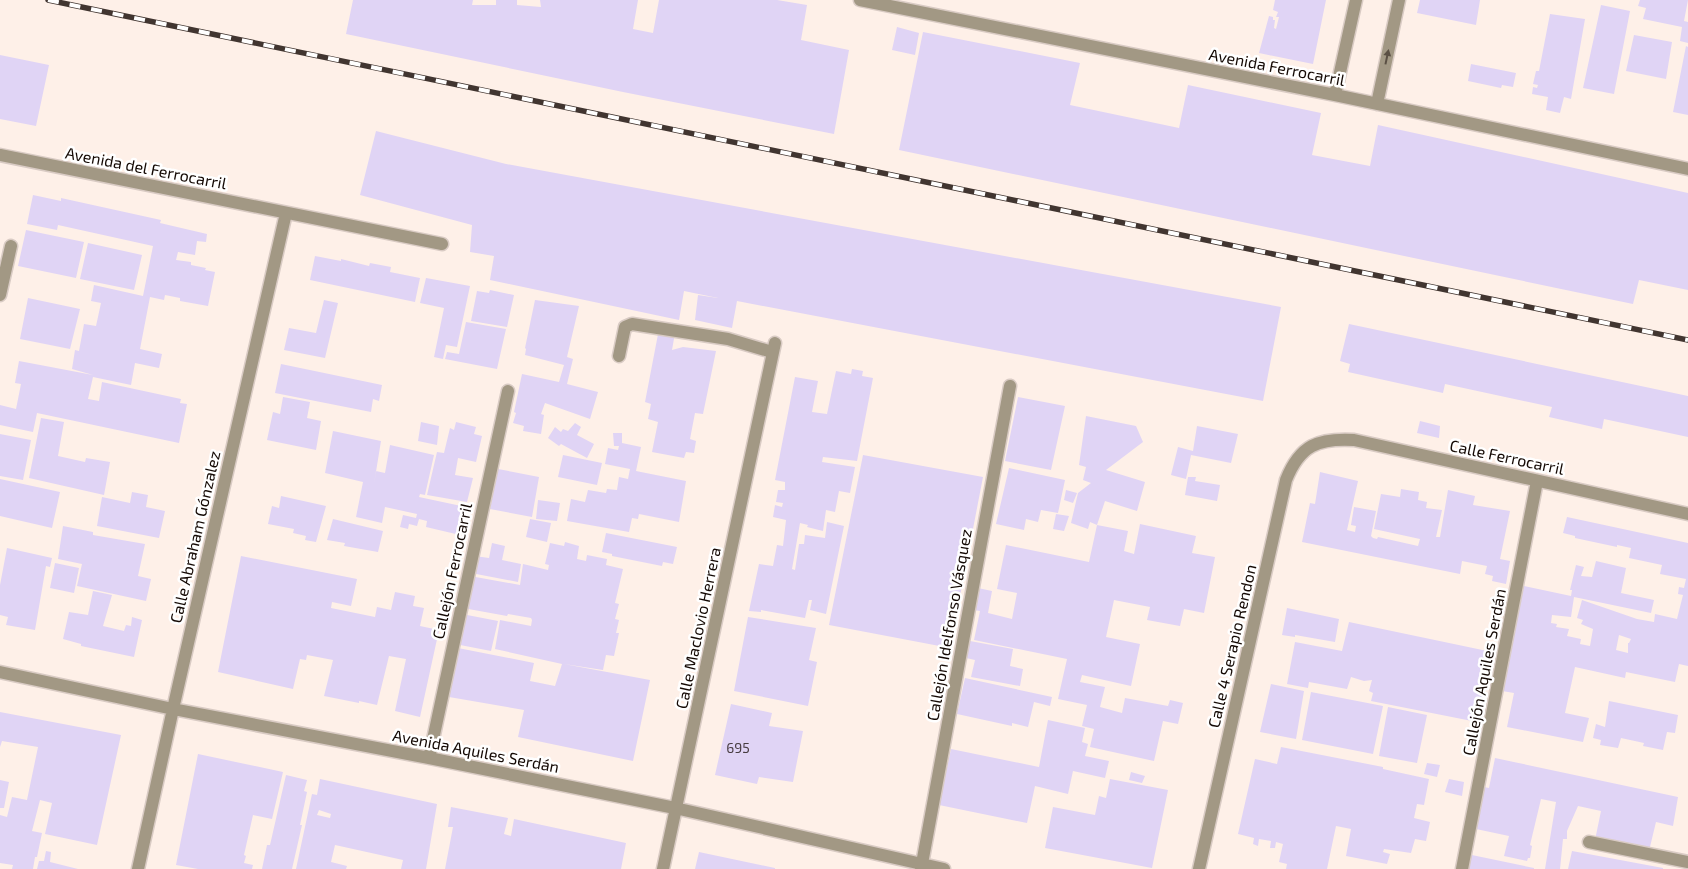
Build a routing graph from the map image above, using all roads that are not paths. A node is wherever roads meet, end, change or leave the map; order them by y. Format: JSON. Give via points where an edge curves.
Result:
{"nodes":[{"id":1,"x":860,"y":0,"type":"edge"},
{"id":2,"x":1356,"y":0,"type":"edge"},
{"id":3,"x":1399,"y":0,"type":"edge"},
{"id":4,"x":1335,"y":95,"type":"junction"},
{"id":5,"x":1377,"y":104,"type":"junction"},
{"id":6,"x":0,"y":155,"type":"edge"},
{"id":7,"x":1688,"y":169,"type":"edge"},
{"id":8,"x":286,"y":213,"type":"junction"},
{"id":9,"x":442,"y":244,"type":"dead end"},
{"id":10,"x":11,"y":246,"type":"dead end"},
{"id":11,"x":0,"y":295,"type":"edge"},
{"id":12,"x":619,"y":356,"type":"dead end"},
{"id":13,"x":1010,"y":386,"type":"dead end"},
{"id":14,"x":508,"y":391,"type":"dead end"},
{"id":15,"x":1318,"y":442,"type":"joint"},
{"id":16,"x":1537,"y":480,"type":"junction"},
{"id":17,"x":1688,"y":514,"type":"edge"},
{"id":18,"x":0,"y":672,"type":"edge"},
{"id":19,"x":172,"y":709,"type":"junction"},
{"id":20,"x":429,"y":758,"type":"junction"},
{"id":21,"x":675,"y":808,"type":"junction"},
{"id":22,"x":1589,"y":842,"type":"dead end"},
{"id":23,"x":1688,"y":862,"type":"edge"},
{"id":24,"x":921,"y":867,"type":"edge"},
{"id":25,"x":138,"y":869,"type":"edge"},
{"id":26,"x":663,"y":869,"type":"edge"},
{"id":27,"x":944,"y":869,"type":"edge"},
{"id":28,"x":1199,"y":869,"type":"edge"},
{"id":29,"x":1462,"y":869,"type":"edge"}],
"edges":[{"from":1,"to":4,"type":"street","name":"Avenida Ferrocarril"},
{"from":2,"to":4,"type":"street"},
{"from":5,"to":3,"type":"street","one_way":true},
{"from":4,"to":5,"type":"street","name":"Avenida Ferrocarril"},
{"from":5,"to":7,"type":"street","name":"Avenida Ferrocarril"},
{"from":6,"to":8,"type":"street","name":"Avenida del Ferrocarril"},
{"from":8,"to":9,"type":"street","name":"Avenida del Ferrocarril"},
{"from":8,"to":19,"type":"street","name":"Calle Abraham Gónzalez"},
{"from":10,"to":11,"type":"street"},
{"from":12,"to":21,"type":"street","name":"Calle Maclovio Herrera","via":[[625,327],[632,324],[773,347]]},
{"from":13,"to":24,"type":"street","name":"Callejón Idelfonso Vásquez"},
{"from":14,"to":20,"type":"street","name":"Callejón Ferrocarril"},
{"from":15,"to":16,"type":"street","name":"Calle Ferrocarril","via":[[1354,440]]},
{"from":15,"to":28,"type":"street","name":"Calle 4 Serapio Rendon","via":[[1292,465],[1286,480]]},
{"from":16,"to":17,"type":"street","name":"Calle Ferrocarril"},
{"from":16,"to":29,"type":"street","name":"Callejón Aquiles Serdán"},
{"from":18,"to":19,"type":"street","name":"Avenida Aquiles Serdán"},
{"from":19,"to":20,"type":"street","name":"Avenida Aquiles Serdán"},
{"from":19,"to":25,"type":"street","name":"Calle Abraham Gónzalez"},
{"from":20,"to":21,"type":"street","name":"Avenida Aquiles Serdán"},
{"from":21,"to":24,"type":"street","name":"Avenida Aquiles Serdán"},
{"from":21,"to":26,"type":"street","name":"Calle Maclovio Herrera"},
{"from":22,"to":23,"type":"street"},
{"from":24,"to":27,"type":"street","name":"Avenida Aquiles Serdán"}]}
